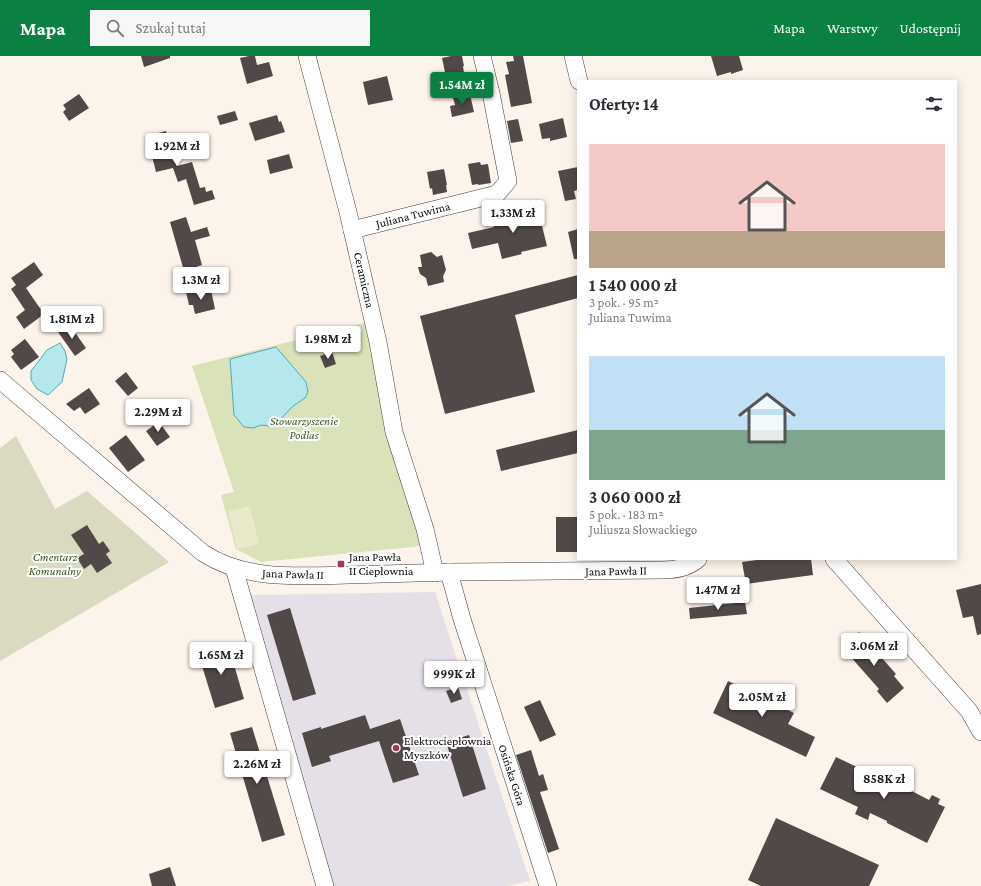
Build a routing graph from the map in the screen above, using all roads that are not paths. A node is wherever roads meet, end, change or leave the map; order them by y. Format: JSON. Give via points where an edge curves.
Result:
{"nodes":[{"id":1,"x":307,"y":56,"type":"edge"},
{"id":2,"x":482,"y":56,"type":"edge"},
{"id":3,"x":573,"y":56,"type":"edge"},
{"id":4,"x":579,"y":80,"type":"edge"},
{"id":5,"x":352,"y":230,"type":"junction"},
{"id":6,"x":0,"y":380,"type":"edge"},
{"id":7,"x":697,"y":560,"type":"edge"},
{"id":8,"x":835,"y":560,"type":"edge"},
{"id":9,"x":234,"y":568,"type":"junction"},
{"id":10,"x":442,"y":573,"type":"junction"},
{"id":11,"x":981,"y":732,"type":"edge"},
{"id":12,"x":325,"y":886,"type":"edge"},
{"id":13,"x":548,"y":886,"type":"edge"}],
"edges":[{"from":1,"to":5,"type":"street","name":"Ceramiczna"},
{"from":2,"to":5,"type":"street","name":"Juliana Tuwima","via":[[508,181],[497,194]]},
{"from":3,"to":4,"type":"street"},
{"from":5,"to":10,"type":"street","name":"Ceramiczna","via":[[378,342],[394,432]]},
{"from":6,"to":9,"type":"street","name":"Jana Pawła II","via":[[204,553]]},
{"from":7,"to":10,"type":"street","name":"Jana Pawła II","via":[[676,570]]},
{"from":8,"to":11,"type":"street","via":[[969,711]]},
{"from":9,"to":10,"type":"street","name":"Jana Pawła II","via":[[284,576]]},
{"from":9,"to":12,"type":"street"},
{"from":10,"to":13,"type":"street","name":"Osińska Góra","via":[[462,619]]}]}
